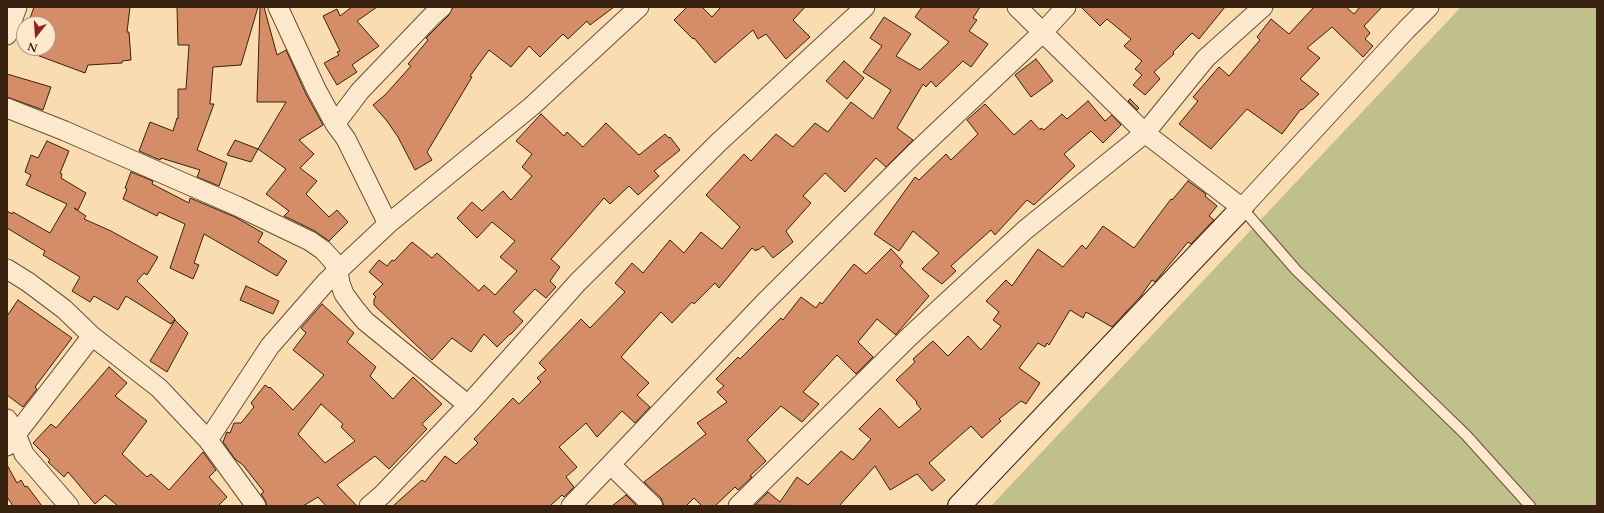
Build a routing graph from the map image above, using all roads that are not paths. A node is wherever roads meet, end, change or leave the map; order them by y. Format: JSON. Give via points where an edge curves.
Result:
{"nodes":[{"id":1,"x":17,"y":7,"type":"edge"},
{"id":2,"x":278,"y":7,"type":"edge"},
{"id":3,"x":442,"y":7,"type":"edge"},
{"id":4,"x":639,"y":7,"type":"edge"},
{"id":5,"x":865,"y":7,"type":"edge"},
{"id":6,"x":1017,"y":7,"type":"edge"},
{"id":7,"x":1066,"y":7,"type":"edge"},
{"id":8,"x":1262,"y":7,"type":"edge"},
{"id":9,"x":1429,"y":7,"type":"edge"},
{"id":10,"x":1042,"y":33,"type":"junction"},
{"id":11,"x":7,"y":35,"type":"edge"},
{"id":12,"x":7,"y":108,"type":"edge"},
{"id":13,"x":334,"y":124,"type":"junction"},
{"id":14,"x":1145,"y":133,"type":"junction"},
{"id":15,"x":1242,"y":208,"type":"junction"},
{"id":16,"x":388,"y":224,"type":"junction"},
{"id":17,"x":7,"y":269,"type":"edge"},
{"id":18,"x":338,"y":271,"type":"junction"},
{"id":19,"x":92,"y":336,"type":"junction"},
{"id":20,"x":468,"y":405,"type":"junction"},
{"id":21,"x":10,"y":433,"type":"edge"},
{"id":22,"x":208,"y":440,"type":"junction"},
{"id":23,"x":611,"y":465,"type":"junction"},
{"id":24,"x":69,"y":506,"type":"edge"},
{"id":25,"x":256,"y":506,"type":"edge"},
{"id":26,"x":369,"y":506,"type":"edge"},
{"id":27,"x":571,"y":506,"type":"edge"},
{"id":28,"x":653,"y":506,"type":"edge"},
{"id":29,"x":738,"y":506,"type":"edge"},
{"id":30,"x":959,"y":506,"type":"edge"},
{"id":31,"x":1530,"y":506,"type":"edge"}],
"edges":[{"from":1,"to":11,"type":"street"},
{"from":2,"to":13,"type":"street"},
{"from":3,"to":13,"type":"street","via":[[360,91]]},
{"from":4,"to":16,"type":"street","via":[[532,106]]},
{"from":5,"to":20,"type":"street","via":[[719,142],[578,282]]},
{"from":6,"to":10,"type":"street"},
{"from":7,"to":10,"type":"street"},
{"from":8,"to":14,"type":"street","via":[[1206,58]]},
{"from":9,"to":15,"type":"street"},
{"from":10,"to":14,"type":"street"},
{"from":10,"to":23,"type":"street","via":[[916,153],[764,304]]},
{"from":12,"to":18,"type":"street","via":[[237,206],[310,241],[323,250]]},
{"from":13,"to":16,"type":"street","via":[[346,139]]},
{"from":14,"to":15,"type":"street"},
{"from":14,"to":29,"type":"street","via":[[1019,235],[910,336]]},
{"from":15,"to":30,"type":"main road"},
{"from":15,"to":31,"type":"lane","via":[[1296,270],[1466,435]]},
{"from":16,"to":18,"type":"street"},
{"from":17,"to":19,"type":"street","via":[[64,309]]},
{"from":18,"to":20,"type":"street","via":[[344,294],[354,309]]},
{"from":18,"to":22,"type":"street","via":[[309,300],[270,346]]},
{"from":19,"to":21,"type":"street"},
{"from":19,"to":22,"type":"street","via":[[159,388]]},
{"from":20,"to":26,"type":"street"},
{"from":21,"to":24,"type":"street","via":[[24,454]]},
{"from":22,"to":25,"type":"street"},
{"from":23,"to":27,"type":"street"},
{"from":23,"to":28,"type":"street"}]}
